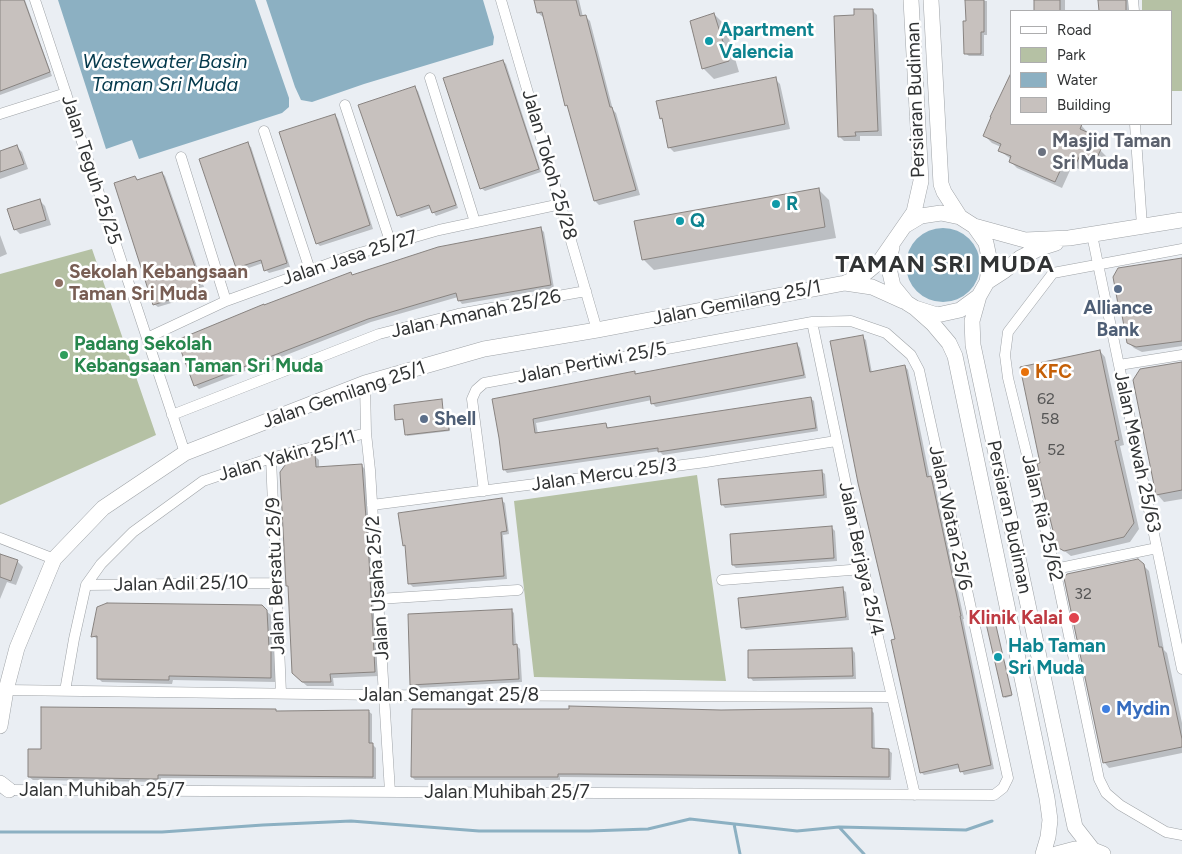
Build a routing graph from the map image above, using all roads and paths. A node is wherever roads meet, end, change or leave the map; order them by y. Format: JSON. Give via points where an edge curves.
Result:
{"nodes":[{"id":1,"x":35,"y":0,"type":"edge"},
{"id":2,"x":501,"y":0,"type":"edge"},
{"id":3,"x":912,"y":0,"type":"edge"},
{"id":4,"x":931,"y":0,"type":"edge"},
{"id":5,"x":430,"y":78,"type":"dead end"},
{"id":6,"x":66,"y":93,"type":"junction"},
{"id":7,"x":345,"y":105,"type":"dead end"},
{"id":8,"x":0,"y":114,"type":"edge"},
{"id":9,"x":1135,"y":125,"type":"edge"},
{"id":10,"x":264,"y":131,"type":"dead end"},
{"id":11,"x":181,"y":157,"type":"dead end"},
{"id":12,"x":561,"y":204,"type":"junction"},
{"id":13,"x":960,"y":217,"type":"junction"},
{"id":14,"x":1182,"y":220,"type":"edge"},
{"id":15,"x":475,"y":222,"type":"junction"},
{"id":16,"x":905,"y":226,"type":"junction"},
{"id":17,"x":974,"y":226,"type":"junction"},
{"id":18,"x":1142,"y":226,"type":"junction"},
{"id":19,"x":1092,"y":234,"type":"junction"},
{"id":20,"x":1069,"y":238,"type":"junction"},
{"id":21,"x":893,"y":243,"type":"junction"},
{"id":22,"x":392,"y":244,"type":"junction"},
{"id":23,"x":1182,"y":248,"type":"edge"},
{"id":24,"x":1098,"y":264,"type":"junction"},
{"id":25,"x":310,"y":270,"type":"junction"},
{"id":26,"x":845,"y":282,"type":"junction"},
{"id":27,"x":987,"y":282,"type":"junction"},
{"id":28,"x":586,"y":291,"type":"junction"},
{"id":29,"x":979,"y":296,"type":"junction"},
{"id":30,"x":226,"y":301,"type":"junction"},
{"id":31,"x":911,"y":306,"type":"junction"},
{"id":32,"x":812,"y":322,"type":"junction"},
{"id":33,"x":598,"y":330,"type":"junction"},
{"id":34,"x":147,"y":338,"type":"junction"},
{"id":35,"x":1182,"y":355,"type":"edge"},
{"id":36,"x":1119,"y":365,"type":"junction"},
{"id":37,"x":365,"y":384,"type":"junction"},
{"id":38,"x":172,"y":415,"type":"junction"},
{"id":39,"x":366,"y":433,"type":"junction"},
{"id":40,"x":836,"y":440,"type":"junction"},
{"id":41,"x":185,"y":453,"type":"junction"},
{"id":42,"x":271,"y":458,"type":"junction"},
{"id":43,"x":484,"y":492,"type":"junction"},
{"id":44,"x":372,"y":505,"type":"junction"},
{"id":45,"x":0,"y":538,"type":"edge"},
{"id":46,"x":1157,"y":548,"type":"junction"},
{"id":47,"x":54,"y":559,"type":"junction"},
{"id":48,"x":1055,"y":568,"type":"junction"},
{"id":49,"x":863,"y":569,"type":"junction"},
{"id":50,"x":722,"y":580,"type":"dead end"},
{"id":51,"x":276,"y":583,"type":"junction"},
{"id":52,"x":86,"y":585,"type":"junction"},
{"id":53,"x":518,"y":590,"type":"dead end"},
{"id":54,"x":378,"y":599,"type":"junction"},
{"id":55,"x":1182,"y":669,"type":"edge"},
{"id":56,"x":6,"y":690,"type":"junction"},
{"id":57,"x":65,"y":691,"type":"junction"},
{"id":58,"x":281,"y":693,"type":"junction"},
{"id":59,"x":384,"y":695,"type":"junction"},
{"id":60,"x":891,"y":697,"type":"junction"},
{"id":61,"x":0,"y":726,"type":"edge"},
{"id":62,"x":4,"y":786,"type":"edge"},
{"id":63,"x":1003,"y":788,"type":"joint"},
{"id":64,"x":390,"y":792,"type":"junction"},
{"id":65,"x":915,"y":795,"type":"junction"},
{"id":66,"x":1182,"y":835,"type":"edge"},
{"id":67,"x":1098,"y":852,"type":"edge"},
{"id":68,"x":1044,"y":854,"type":"edge"},
{"id":69,"x":1056,"y":854,"type":"edge"}],
"edges":[{"from":1,"to":6,"type":"street","name":"Jalan Teguh 25/25"},
{"from":2,"to":12,"type":"street","name":"Jalan Tokoh 25/28"},
{"from":3,"to":16,"type":"main road","name":"Persiaran Budiman","via":[[921,181],[914,212]]},
{"from":4,"to":13,"type":"main road","name":"Persiaran Budiman","via":[[941,184]]},
{"from":5,"to":15,"type":"street"},
{"from":6,"to":8,"type":"street"},
{"from":6,"to":34,"type":"street","name":"Jalan Teguh 25/25"},
{"from":7,"to":22,"type":"street"},
{"from":9,"to":18,"type":"street"},
{"from":10,"to":25,"type":"street"},
{"from":11,"to":30,"type":"street"},
{"from":12,"to":15,"type":"street","name":"Jalan Jasa 25/27"},
{"from":12,"to":28,"type":"street","name":"Jalan Tokoh 25/28"},
{"from":13,"to":16,"type":"main road","via":[[940,213],[921,216]]},
{"from":13,"to":17,"type":"main road"},
{"from":14,"to":18,"type":"main road"},
{"from":15,"to":22,"type":"street","name":"Jalan Jasa 25/27"},
{"from":16,"to":21,"type":"main road"},
{"from":17,"to":20,"type":"main road","via":[[1025,240]]},
{"from":17,"to":27,"type":"main road","via":[[986,243],[990,262]]},
{"from":18,"to":19,"type":"main road"},
{"from":19,"to":20,"type":"main road"},
{"from":19,"to":24,"type":"street","name":"Jalan Mewah 25/63"},
{"from":20,"to":27,"type":"main road","via":[[1020,258]]},
{"from":21,"to":26,"type":"main road","name":"Jalan Gemilang 25/1","via":[[880,261],[862,276]]},
{"from":21,"to":31,"type":"main road","via":[[888,264],[893,286]]},
{"from":22,"to":25,"type":"street","name":"Jalan Jasa 25/27"},
{"from":23,"to":24,"type":"street","name":"Jalan Ria 25/62"},
{"from":24,"to":36,"type":"street","name":"Jalan Mewah 25/63"},
{"from":24,"to":48,"type":"street","name":"Jalan Ria 25/62","via":[[1053,273],[1008,332],[1005,355],[1008,378]]},
{"from":25,"to":30,"type":"street","name":"Jalan Jasa 25/27"},
{"from":26,"to":31,"type":"main road","name":"Jalan Gemilang 25/1","via":[[872,287]]},
{"from":26,"to":33,"type":"main road","name":"Jalan Gemilang 25/1"},
{"from":27,"to":29,"type":"main road"},
{"from":28,"to":33,"type":"street","name":"Jalan Tokoh 25/28"},
{"from":28,"to":38,"type":"street","name":"Jalan Amanah 25/26","via":[[458,314],[379,334]]},
{"from":29,"to":31,"type":"main road","via":[[960,310],[945,313],[937,314]]},
{"from":29,"to":67,"type":"main road","name":"Persiaran Budiman","via":[[972,321],[975,355],[1075,827]]},
{"from":30,"to":34,"type":"street","name":"Jalan Jasa 25/27"},
{"from":31,"to":68,"type":"main road","name":"Persiaran Budiman","via":[[950,342],[955,356],[1047,798],[1050,820]]},
{"from":32,"to":40,"type":"street","name":"Jalan Berjaya 25/4"},
{"from":32,"to":43,"type":"street","name":"Jalan Pertiwi 25/5","via":[[484,384],[472,399]]},
{"from":32,"to":63,"type":"street","name":"Jalan Watan 25/6","via":[[852,321],[886,333],[911,355],[918,370],[1008,778]]},
{"from":33,"to":37,"type":"main road","name":"Jalan Gemilang 25/1","via":[[484,349]]},
{"from":34,"to":38,"type":"street","name":"Jalan Teguh 25/25"},
{"from":35,"to":36,"type":"street"},
{"from":36,"to":46,"type":"street","name":"Jalan Mewah 25/63"},
{"from":37,"to":39,"type":"street","name":"Jalan Usaha 25/2"},
{"from":37,"to":41,"type":"main road","name":"Jalan Gemilang 25/1"},
{"from":38,"to":41,"type":"street","name":"Jalan Teguh 25/25"},
{"from":39,"to":42,"type":"street","name":"Jalan Yakin 25/11"},
{"from":39,"to":44,"type":"street","name":"Jalan Usaha 25/2"},
{"from":40,"to":43,"type":"street","name":"Jalan Mercu 25/3","via":[[706,462]]},
{"from":40,"to":49,"type":"street","name":"Jalan Berjaya 25/4"},
{"from":41,"to":47,"type":"main road","name":"Jalan Gemilang 25/1","via":[[103,508]]},
{"from":42,"to":51,"type":"street","name":"Jalan Bersatu 25/9"},
{"from":42,"to":52,"type":"street","name":"Jalan Yakin 25/11","via":[[203,481],[133,532],[101,564]]},
{"from":43,"to":44,"type":"street","name":"Jalan Mercu 25/3"},
{"from":44,"to":54,"type":"street","name":"Jalan Usaha 25/2"},
{"from":45,"to":47,"type":"street"},
{"from":46,"to":48,"type":"street"},
{"from":46,"to":55,"type":"street","name":"Jalan Mewah 25/63"},
{"from":47,"to":56,"type":"main road","name":"Jalan Gemilang 25/1","via":[[17,648]]},
{"from":48,"to":66,"type":"street","name":"Jalan Ria 25/62","via":[[1099,779],[1106,793],[1120,805],[1153,826]]},
{"from":49,"to":50,"type":"street"},
{"from":49,"to":60,"type":"street","name":"Jalan Berjaya 25/4"},
{"from":51,"to":52,"type":"street","name":"Jalan Adil 25/10"},
{"from":51,"to":58,"type":"street","name":"Jalan Bersatu 25/9"},
{"from":52,"to":57,"type":"street","name":"Jalan Yakin 25/11"},
{"from":53,"to":54,"type":"street"},
{"from":54,"to":59,"type":"street","name":"Jalan Usaha 25/2"},
{"from":56,"to":57,"type":"street","name":"Jalan Semangat 25/8"},
{"from":56,"to":61,"type":"main road","name":"Jalan Gemilang 25/1"},
{"from":57,"to":58,"type":"street","name":"Jalan Semangat 25/8"},
{"from":58,"to":59,"type":"street","name":"Jalan Semangat 25/8"},
{"from":59,"to":60,"type":"street","name":"Jalan Semangat 25/8"},
{"from":59,"to":64,"type":"street","name":"Jalan Usaha 25/2"},
{"from":60,"to":65,"type":"street","name":"Jalan Berjaya 25/4"},
{"from":62,"to":64,"type":"street","name":"Jalan Muhibah 25/7"},
{"from":63,"to":65,"type":"street","name":"Jalan Muhibah 25/7","via":[[994,795]]},
{"from":64,"to":65,"type":"street","name":"Jalan Muhibah 25/7"},
{"from":67,"to":69,"type":"main road","via":[[1075,849]]}]}
